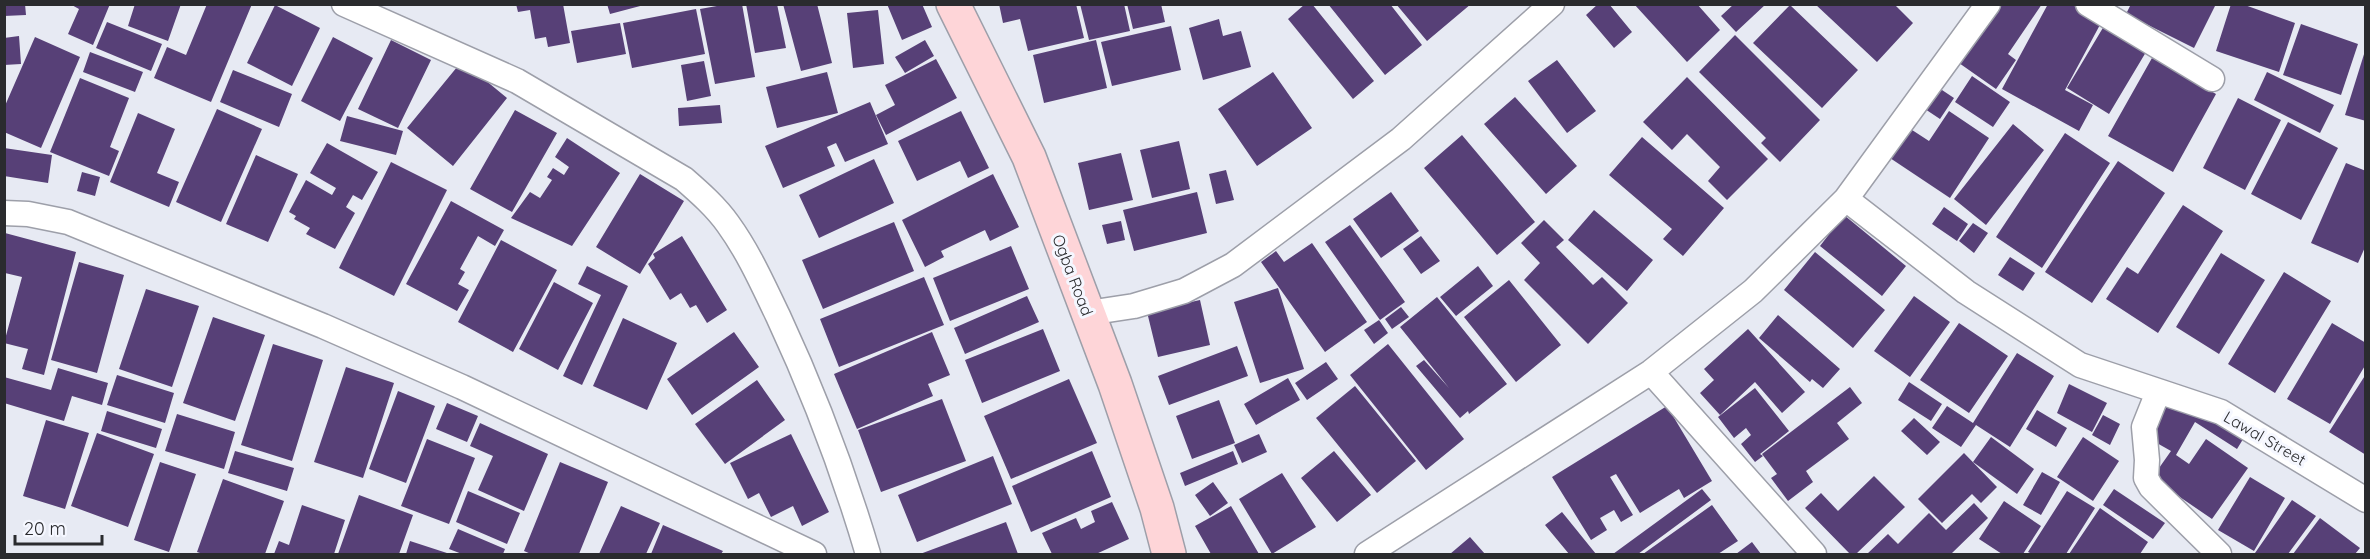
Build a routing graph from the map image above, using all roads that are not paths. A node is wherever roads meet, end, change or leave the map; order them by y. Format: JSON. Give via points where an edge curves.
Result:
{"nodes":[{"id":1,"x":344,"y":4,"type":"edge"},
{"id":2,"x":953,"y":4,"type":"edge"},
{"id":3,"x":1552,"y":4,"type":"edge"},
{"id":4,"x":1988,"y":4,"type":"edge"},
{"id":5,"x":2088,"y":4,"type":"edge"},
{"id":6,"x":2212,"y":79,"type":"dead end"},
{"id":7,"x":1846,"y":199,"type":"junction"},
{"id":8,"x":4,"y":213,"type":"edge"},
{"id":9,"x":1088,"y":313,"type":"junction"},
{"id":10,"x":1651,"y":372,"type":"junction"},
{"id":11,"x":2158,"y":392,"type":"junction"},
{"id":12,"x":2366,"y":500,"type":"edge"},
{"id":13,"x":1367,"y":554,"type":"edge"},
{"id":14,"x":814,"y":555,"type":"edge"},
{"id":15,"x":868,"y":555,"type":"edge"},
{"id":16,"x":1168,"y":555,"type":"edge"},
{"id":17,"x":1814,"y":555,"type":"edge"},
{"id":18,"x":2219,"y":555,"type":"edge"}],
"edges":[{"from":1,"to":15,"type":"street","via":[[517,81],[684,179],[707,200],[747,252],[800,363]]},
{"from":2,"to":9,"type":"main road","name":"Ogba Road","via":[[1029,157]]},
{"from":3,"to":9,"type":"street","via":[[1401,139],[1233,266],[1184,291],[1134,306]]},
{"from":4,"to":7,"type":"street"},
{"from":5,"to":6,"type":"street"},
{"from":7,"to":10,"type":"street","via":[[1753,291]]},
{"from":7,"to":11,"type":"street","name":"Lawal Street","via":[[1966,292],[2080,365]]},
{"from":8,"to":14,"type":"street","via":[[68,222],[323,326],[462,387]]},
{"from":9,"to":16,"type":"main road","name":"Ogba Road","via":[[1157,508]]},
{"from":10,"to":13,"type":"street"},
{"from":10,"to":17,"type":"street"},
{"from":11,"to":12,"type":"street","name":"Lawal Street","via":[[2221,412]]},
{"from":11,"to":18,"type":"street","via":[[2144,427],[2146,477],[2151,487]]}]}
